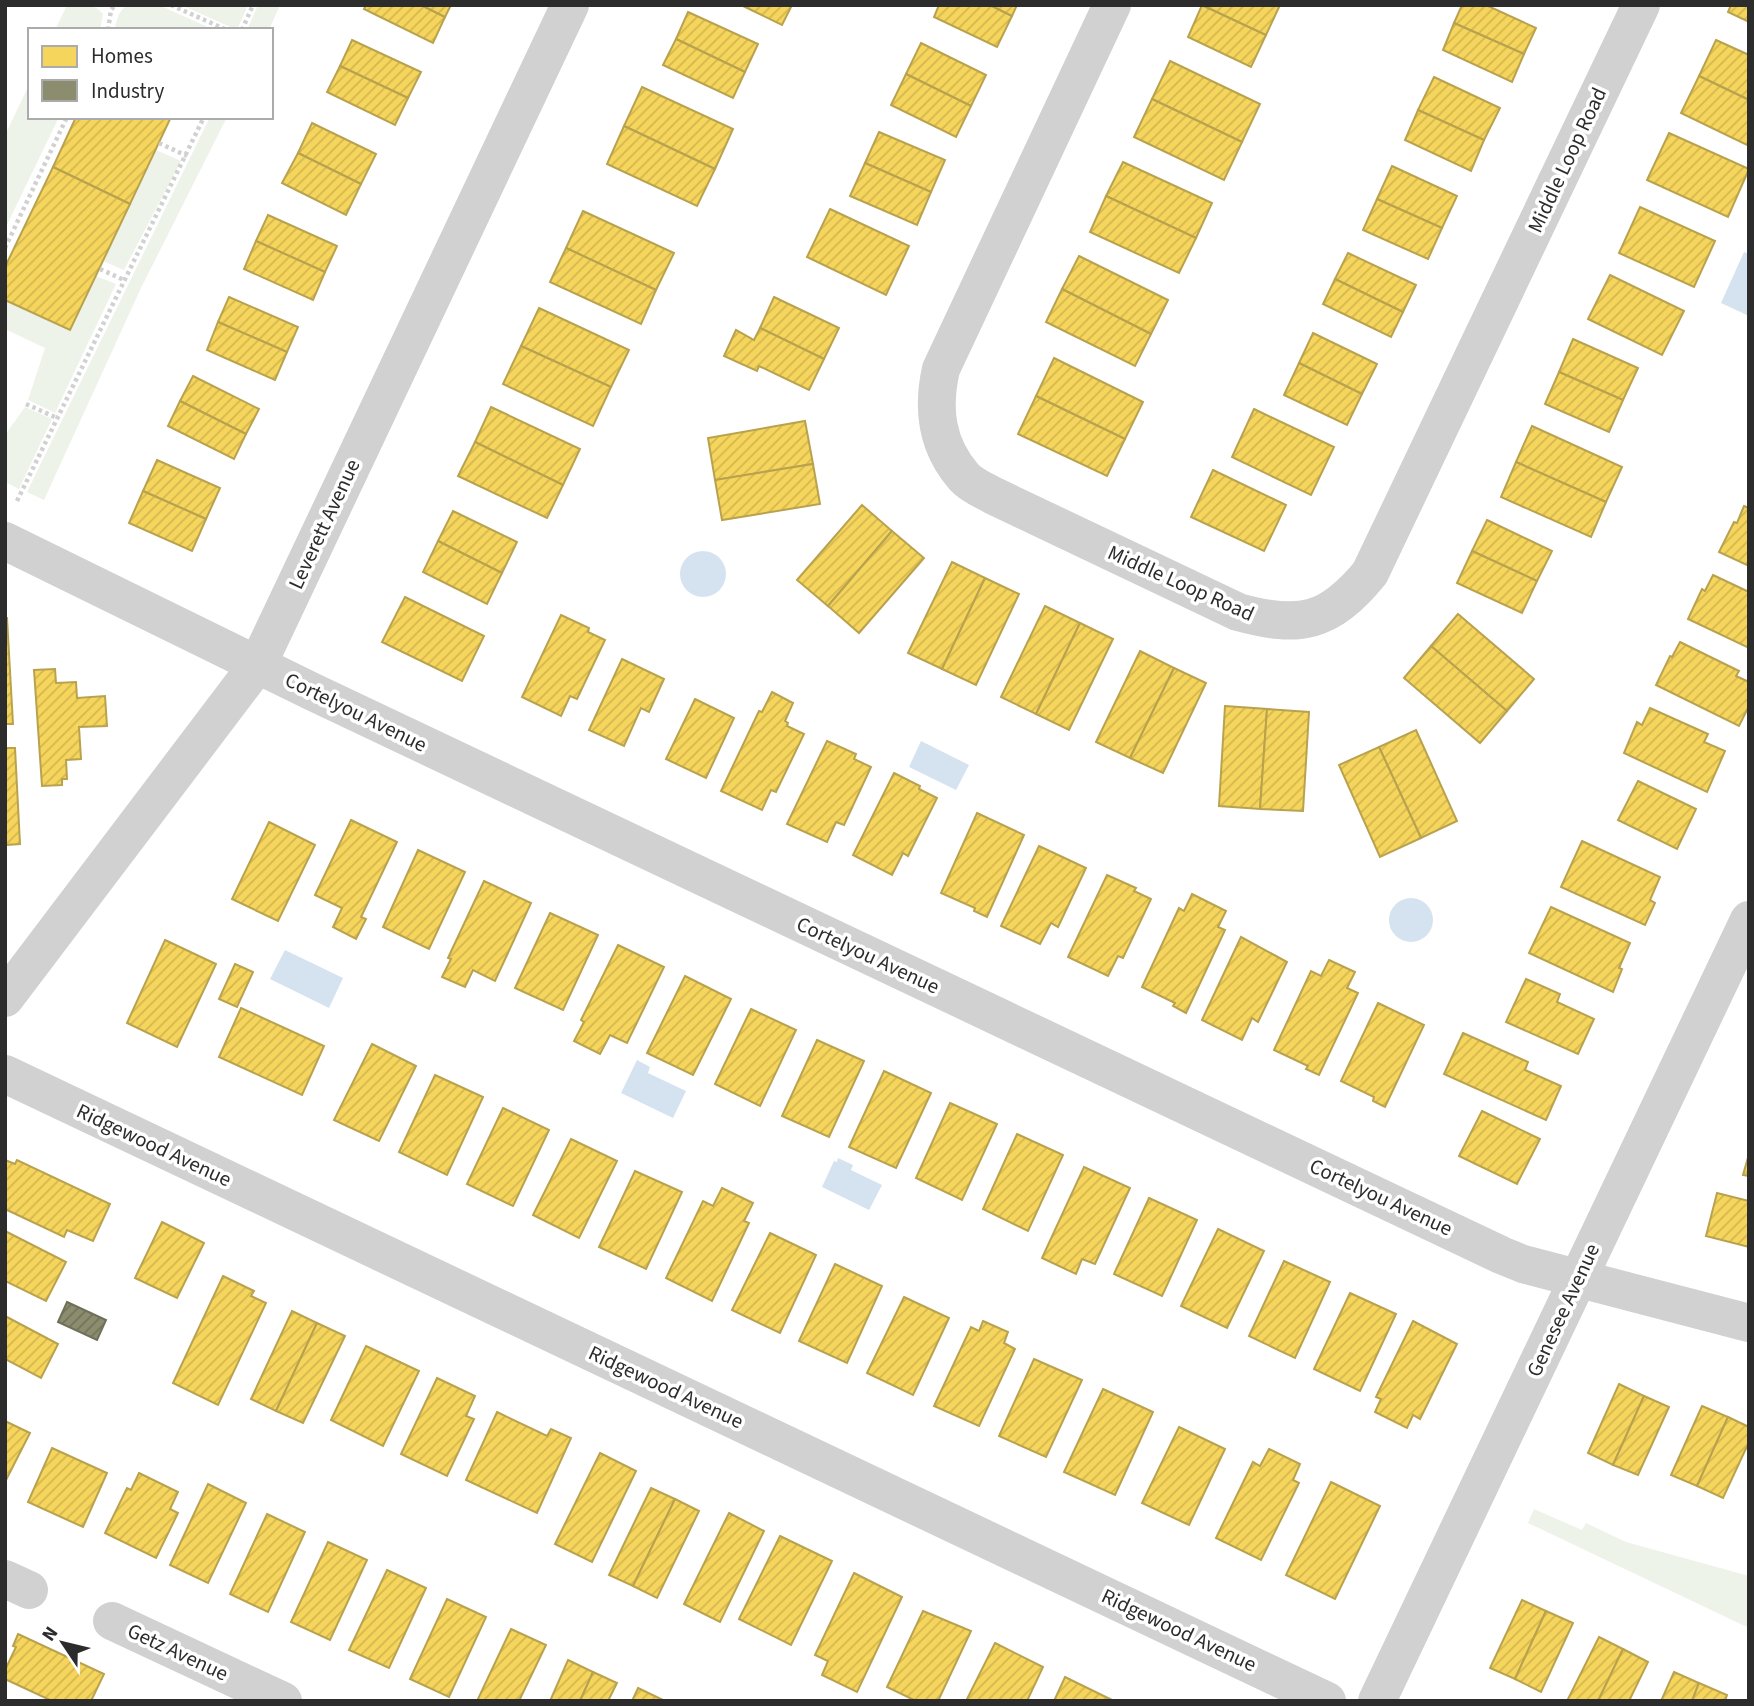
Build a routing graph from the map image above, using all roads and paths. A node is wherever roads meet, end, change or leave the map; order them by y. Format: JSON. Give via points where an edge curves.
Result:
{"nodes":[{"id":1,"x":171,"y":5,"type":"edge"},
{"id":2,"x":253,"y":5,"type":"edge"},
{"id":3,"x":570,"y":5,"type":"edge"},
{"id":4,"x":1112,"y":5,"type":"edge"},
{"id":5,"x":1641,"y":5,"type":"edge"},
{"id":6,"x":113,"y":6,"type":"edge"},
{"id":7,"x":108,"y":28,"type":"edge"},
{"id":8,"x":223,"y":28,"type":"edge"},
{"id":9,"x":243,"y":28,"type":"edge"},
{"id":10,"x":66,"y":119,"type":"edge"},
{"id":11,"x":203,"y":119,"type":"edge"},
{"id":12,"x":159,"y":143,"type":"dead end"},
{"id":13,"x":187,"y":156,"type":"junction"},
{"id":14,"x":5,"y":248,"type":"edge"},
{"id":15,"x":100,"y":269,"type":"dead end"},
{"id":16,"x":124,"y":280,"type":"junction"},
{"id":17,"x":26,"y":404,"type":"dead end"},
{"id":18,"x":57,"y":418,"type":"junction"},
{"id":19,"x":17,"y":501,"type":"dead end"},
{"id":20,"x":5,"y":541,"type":"edge"},
{"id":21,"x":258,"y":664,"type":"junction"},
{"id":22,"x":1749,"y":920,"type":"edge"},
{"id":23,"x":5,"y":998,"type":"edge"},
{"id":24,"x":5,"y":1074,"type":"edge"},
{"id":25,"x":1578,"y":1278,"type":"junction"},
{"id":26,"x":1749,"y":1323,"type":"edge"},
{"id":27,"x":112,"y":1621,"type":"dead end"},
{"id":28,"x":283,"y":1701,"type":"edge"},
{"id":29,"x":1327,"y":1701,"type":"edge"},
{"id":30,"x":1377,"y":1701,"type":"edge"}],
"edges":[{"from":1,"to":8,"type":"path"},
{"from":2,"to":9,"type":"path"},
{"from":3,"to":21,"type":"street","name":"Leverett Avenue"},
{"from":4,"to":5,"type":"street","name":"Middle Loop Road","via":[[945,360],[936,394],[937,423],[946,450],[966,479],[992,495],[1238,612],[1269,621],[1304,620],[1333,611],[1370,573]]},
{"from":6,"to":7,"type":"path"},
{"from":10,"to":14,"type":"path"},
{"from":11,"to":13,"type":"path"},
{"from":12,"to":13,"type":"path"},
{"from":13,"to":16,"type":"path"},
{"from":15,"to":16,"type":"path"},
{"from":16,"to":18,"type":"path"},
{"from":17,"to":18,"type":"path"},
{"from":18,"to":19,"type":"path"},
{"from":20,"to":21,"type":"street","name":"Cortelyou Avenue"},
{"from":21,"to":23,"type":"street","name":"Leverett Avenue"},
{"from":21,"to":25,"type":"street","name":"Cortelyou Avenue","via":[[1502,1255]]},
{"from":22,"to":25,"type":"street","name":"Genesee Avenue"},
{"from":24,"to":29,"type":"street","name":"Ridgewood Avenue"},
{"from":25,"to":26,"type":"street","name":"Cortelyou Avenue"},
{"from":25,"to":30,"type":"street","name":"Genesee Avenue"},
{"from":27,"to":28,"type":"street","name":"Getz Avenue"}]}
